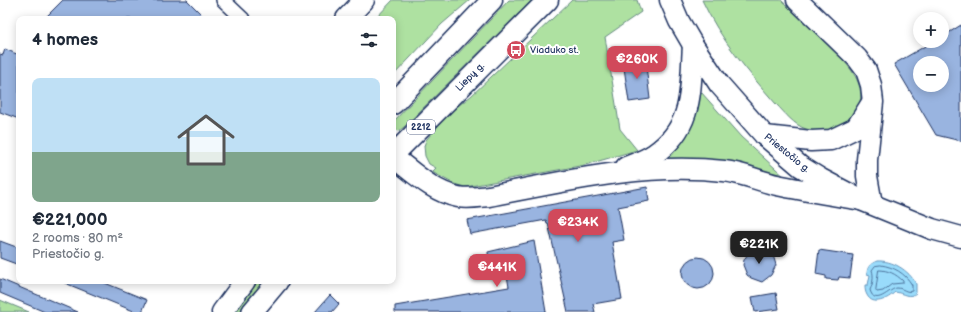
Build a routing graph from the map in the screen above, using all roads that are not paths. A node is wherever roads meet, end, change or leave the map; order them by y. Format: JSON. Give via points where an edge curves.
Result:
{"nodes":[{"id":1,"x":223,"y":0,"type":"edge"},
{"id":2,"x":364,"y":0,"type":"edge"},
{"id":3,"x":492,"y":0,"type":"edge"},
{"id":4,"x":548,"y":0,"type":"edge"},
{"id":5,"x":670,"y":0,"type":"edge"},
{"id":6,"x":797,"y":0,"type":"edge"},
{"id":7,"x":240,"y":16,"type":"edge"},
{"id":8,"x":349,"y":16,"type":"edge"},
{"id":9,"x":693,"y":45,"type":"junction"},
{"id":10,"x":396,"y":101,"type":"edge"},
{"id":11,"x":872,"y":102,"type":"junction"},
{"id":12,"x":765,"y":136,"type":"junction"},
{"id":13,"x":396,"y":153,"type":"edge"},
{"id":14,"x":396,"y":158,"type":"edge"},
{"id":15,"x":611,"y":173,"type":"junction"},
{"id":16,"x":866,"y":202,"type":"junction"},
{"id":17,"x":961,"y":237,"type":"edge"},
{"id":18,"x":243,"y":284,"type":"edge"},
{"id":19,"x":275,"y":284,"type":"edge"},
{"id":20,"x":222,"y":312,"type":"edge"},
{"id":21,"x":252,"y":312,"type":"edge"}],
"edges":[{"from":1,"to":7,"type":"street"},
{"from":2,"to":8,"type":"main road"},
{"from":3,"to":10,"type":"main road"},
{"from":4,"to":13,"type":"main road","name":"Liepų g.","number":"2212"},
{"from":5,"to":9,"type":"main road","name":"Priestočio g."},
{"from":6,"to":11,"type":"main road","via":[[857,58],[866,70],[871,85]]},
{"from":9,"to":12,"type":"main road","name":"Priestočio g.","via":[[719,84]]},
{"from":9,"to":15,"type":"main road","via":[[689,99],[678,132],[655,154]]},
{"from":11,"to":12,"type":"main road","via":[[856,128],[831,140],[811,141]]},
{"from":11,"to":16,"type":"main road"},
{"from":12,"to":16,"type":"main road","name":"Priestočio g.","via":[[800,166]]},
{"from":14,"to":15,"type":"main road","via":[[436,188],[459,197],[470,198]]},
{"from":15,"to":16,"type":"main road","via":[[678,169],[725,171],[776,185]]},
{"from":16,"to":17,"type":"main road","name":"Priestočio g.","via":[[932,229]]},
{"from":18,"to":20,"type":"main road"},
{"from":19,"to":21,"type":"main road"}]}
